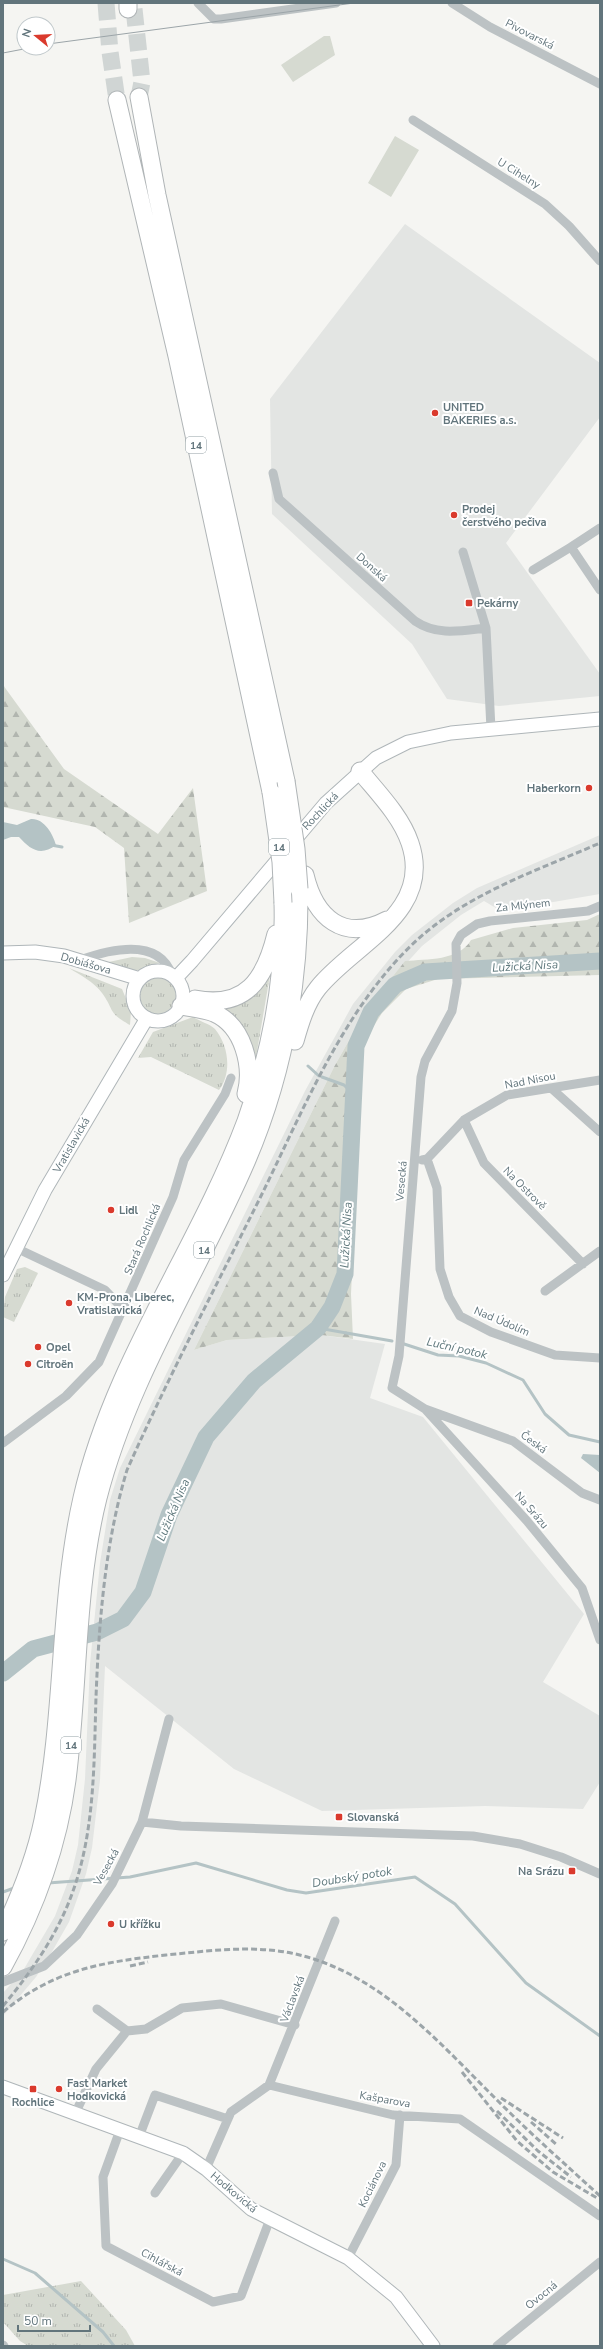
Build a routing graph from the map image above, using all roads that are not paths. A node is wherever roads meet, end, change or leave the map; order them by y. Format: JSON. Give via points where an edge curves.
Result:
{"nodes":[{"id":1,"x":198,"y":3,"type":"edge"},
{"id":2,"x":336,"y":3,"type":"edge"},
{"id":3,"x":452,"y":3,"type":"edge"},
{"id":4,"x":600,"y":84,"type":"edge"},
{"id":5,"x":139,"y":97,"type":"tunnel mouth"},
{"id":6,"x":117,"y":100,"type":"tunnel mouth"},
{"id":7,"x":413,"y":120,"type":"dead end"},
{"id":8,"x":600,"y":261,"type":"edge"},
{"id":9,"x":273,"y":473,"type":"dead end"},
{"id":10,"x":600,"y":528,"type":"edge"},
{"id":11,"x":571,"y":547,"type":"junction"},
{"id":12,"x":463,"y":552,"type":"dead end"},
{"id":13,"x":533,"y":570,"type":"dead end"},
{"id":14,"x":600,"y":590,"type":"edge"},
{"id":15,"x":486,"y":628,"type":"junction"},
{"id":16,"x":600,"y":719,"type":"edge"},
{"id":17,"x":491,"y":729,"type":"junction"},
{"id":18,"x":360,"y":771,"type":"junction"},
{"id":19,"x":305,"y":893,"type":"junction"},
{"id":20,"x":283,"y":903,"type":"junction"},
{"id":21,"x":600,"y":906,"type":"edge"},
{"id":22,"x":396,"y":916,"type":"junction"},
{"id":23,"x":456,"y":947,"type":"joint"},
{"id":24,"x":5,"y":953,"type":"edge"},
{"id":25,"x":90,"y":957,"type":"junction"},
{"id":26,"x":174,"y":976,"type":"junction"},
{"id":27,"x":140,"y":978,"type":"junction"},
{"id":28,"x":133,"y":990,"type":"junction"},
{"id":29,"x":182,"y":1001,"type":"junction"},
{"id":30,"x":147,"y":1018,"type":"junction"},
{"id":31,"x":232,"y":1078,"type":"dead end"},
{"id":32,"x":600,"y":1080,"type":"edge"},
{"id":33,"x":551,"y":1088,"type":"junction"},
{"id":34,"x":464,"y":1120,"type":"junction"},
{"id":35,"x":600,"y":1132,"type":"edge"},
{"id":36,"x":254,"y":1142,"type":"junction"},
{"id":37,"x":427,"y":1159,"type":"junction"},
{"id":38,"x":415,"y":1161,"type":"junction"},
{"id":39,"x":203,"y":1215,"type":"junction"},
{"id":40,"x":16,"y":1248,"type":"junction"},
{"id":41,"x":600,"y":1251,"type":"edge"},
{"id":42,"x":583,"y":1264,"type":"junction"},
{"id":43,"x":3,"y":1275,"type":"edge"},
{"id":44,"x":545,"y":1291,"type":"dead end"},
{"id":45,"x":124,"y":1310,"type":"junction"},
{"id":46,"x":600,"y":1358,"type":"edge"},
{"id":47,"x":425,"y":1408,"type":"junction"},
{"id":48,"x":3,"y":1443,"type":"edge"},
{"id":49,"x":600,"y":1500,"type":"edge"},
{"id":50,"x":600,"y":1640,"type":"edge"},
{"id":51,"x":169,"y":1719,"type":"dead end"},
{"id":52,"x":142,"y":1822,"type":"junction"},
{"id":53,"x":50,"y":1823,"type":"junction"},
{"id":54,"x":600,"y":1874,"type":"edge"},
{"id":55,"x":335,"y":1921,"type":"dead end"},
{"id":56,"x":10,"y":1937,"type":"edge"},
{"id":57,"x":3,"y":1967,"type":"edge"},
{"id":58,"x":3,"y":1982,"type":"edge"},
{"id":59,"x":97,"y":2009,"type":"dead end"},
{"id":60,"x":295,"y":2025,"type":"junction"},
{"id":61,"x":127,"y":2031,"type":"junction"},
{"id":62,"x":269,"y":2085,"type":"junction"},
{"id":63,"x":3,"y":2087,"type":"edge"},
{"id":64,"x":75,"y":2114,"type":"junction"},
{"id":65,"x":400,"y":2115,"type":"junction"},
{"id":66,"x":228,"y":2119,"type":"junction"},
{"id":67,"x":120,"y":2130,"type":"junction"},
{"id":68,"x":139,"y":2137,"type":"junction"},
{"id":69,"x":183,"y":2153,"type":"junction"},
{"id":70,"x":206,"y":2168,"type":"junction"},
{"id":71,"x":155,"y":2193,"type":"dead end"},
{"id":72,"x":600,"y":2216,"type":"edge"},
{"id":73,"x":270,"y":2219,"type":"junction"},
{"id":74,"x":348,"y":2258,"type":"junction"},
{"id":75,"x":600,"y":2262,"type":"edge"},
{"id":76,"x":433,"y":2346,"type":"edge"},
{"id":77,"x":497,"y":2346,"type":"edge"}],
"edges":[{"from":1,"to":2,"type":"street","via":[[214,18],[221,19]]},
{"from":3,"to":4,"type":"street","name":"Pivovarská","via":[[490,27]]},
{"from":5,"to":19,"type":"highway","number":"14","bridge":true,"via":[[157,195],[286,781]]},
{"from":6,"to":20,"type":"highway","number":"14","bridge":true,"via":[[177,356],[271,792],[281,862]]},
{"from":7,"to":8,"type":"street","name":"U Cihelny","via":[[545,204]]},
{"from":9,"to":15,"type":"street","name":"Donská","via":[[279,500],[415,621],[433,631]]},
{"from":10,"to":11,"type":"street"},
{"from":11,"to":13,"type":"street"},
{"from":11,"to":14,"type":"street"},
{"from":12,"to":15,"type":"street"},
{"from":15,"to":17,"type":"street"},
{"from":16,"to":17,"type":"street","name":"Rochlická"},
{"from":17,"to":18,"type":"street","name":"Rochlická","via":[[451,733],[408,742],[376,758]]},
{"from":18,"to":22,"type":"highway","via":[[394,814],[410,843],[413,858],[410,889]]},
{"from":18,"to":26,"type":"street","name":"Rochlická","via":[[316,814]]},
{"from":19,"to":22,"type":"highway","via":[[327,918],[340,926],[353,929],[369,928]]},
{"from":19,"to":36,"type":"highway","number":"14","via":[[290,1021],[271,1094]]},
{"from":20,"to":29,"type":"highway","via":[[270,959],[261,977],[251,988],[222,1002]]},
{"from":20,"to":39,"type":"highway","number":"14","via":[[280,983],[267,1051],[245,1122]]},
{"from":21,"to":23,"type":"street","name":"Za Mlýnem","via":[[588,911],[484,922],[469,929]]},
{"from":22,"to":36,"type":"highway","via":[[318,988],[305,1010],[288,1066],[266,1124]]},
{"from":23,"to":38,"type":"street","name":"Vesecká","via":[[457,983],[452,1011],[425,1061],[421,1078]]},
{"from":24,"to":25,"type":"street","name":"Dobiášova","via":[[35,952]]},
{"from":24,"to":28,"type":"street","name":"Dobiášova","via":[[63,960]]},
{"from":25,"to":26,"type":"street","via":[[126,948],[143,951],[158,957]]},
{"from":25,"to":27,"type":"street","name":"Dobiášova"},
{"from":26,"to":27,"type":"street","via":[[155,971]]},
{"from":26,"to":29,"type":"street","via":[[180,984]]},
{"from":27,"to":28,"type":"street"},
{"from":28,"to":30,"type":"street","via":[[136,1008]]},
{"from":29,"to":30,"type":"street","via":[[176,1013],[163,1020]]},
{"from":29,"to":39,"type":"highway","via":[[214,1013],[226,1021],[237,1034],[248,1063],[249,1083],[244,1103]]},
{"from":30,"to":40,"type":"street","name":"Vratislavická","via":[[70,1146]]},
{"from":31,"to":45,"type":"street","name":"Stará Rochlická","via":[[225,1094],[184,1160],[173,1197]]},
{"from":32,"to":33,"type":"street","name":"Nad Nisou"},
{"from":33,"to":34,"type":"street","name":"Nad Nisou","via":[[508,1095]]},
{"from":33,"to":35,"type":"street"},
{"from":34,"to":37,"type":"street","name":"Nad Nisou"},
{"from":34,"to":42,"type":"street","name":"Na Ostrově","via":[[484,1164]]},
{"from":36,"to":53,"type":"highway","number":"14","via":[[235,1187],[157,1342],[122,1422],[98,1501],[82,1604],[66,1783]]},
{"from":37,"to":38,"type":"street"},
{"from":37,"to":46,"type":"street","name":"Nad Údolím","via":[[437,1188],[440,1269],[448,1297],[460,1316],[491,1332],[555,1355]]},
{"from":38,"to":47,"type":"street","name":"Vesecká","via":[[399,1356],[392,1388]]},
{"from":39,"to":53,"type":"highway","number":"14","via":[[136,1350],[108,1414],[82,1497],[68,1589],[50,1779]]},
{"from":40,"to":43,"type":"street","name":"Vratislavická"},
{"from":40,"to":45,"type":"street","via":[[105,1290]]},
{"from":41,"to":42,"type":"street"},
{"from":42,"to":44,"type":"street"},
{"from":45,"to":48,"type":"street","name":"Stará Rochlická","via":[[99,1362],[66,1396]]},
{"from":47,"to":49,"type":"street","name":"Česká","via":[[513,1441],[582,1493]]},
{"from":47,"to":50,"type":"street","name":"Na Srázu","via":[[527,1521],[582,1588]]},
{"from":51,"to":52,"type":"street","name":"Vesecká"},
{"from":52,"to":54,"type":"street","via":[[181,1826],[473,1836],[520,1844],[561,1857]]},
{"from":52,"to":58,"type":"street","name":"Vesecká","via":[[119,1872],[77,1935],[44,1966]]},
{"from":53,"to":56,"type":"highway","number":"14","via":[[50,1859]]},
{"from":55,"to":60,"type":"street","name":"Václavská"},
{"from":56,"to":57,"type":"highway","number":"14"},
{"from":59,"to":61,"type":"street"},
{"from":60,"to":61,"type":"street","via":[[221,2004],[182,2008],[146,2029]]},
{"from":60,"to":62,"type":"street","name":"Václavská"},
{"from":61,"to":64,"type":"street","via":[[96,2069]]},
{"from":62,"to":65,"type":"street","name":"Kašparova"},
{"from":62,"to":66,"type":"street","via":[[231,2112]]},
{"from":63,"to":64,"type":"street","name":"Hodkovická"},
{"from":64,"to":67,"type":"street","name":"Hodkovická"},
{"from":65,"to":72,"type":"street","name":"Kašparova","via":[[460,2120]]},
{"from":65,"to":74,"type":"street","name":"Kociánova","via":[[396,2165]]},
{"from":66,"to":68,"type":"street","via":[[155,2095]]},
{"from":66,"to":70,"type":"street"},
{"from":67,"to":68,"type":"street","name":"Hodkovická"},
{"from":67,"to":73,"type":"street","name":"Cihlářská","via":[[103,2177],[106,2246],[213,2302],[241,2296]]},
{"from":68,"to":69,"type":"street","name":"Hodkovická"},
{"from":69,"to":70,"type":"street","name":"Hodkovická"},
{"from":69,"to":71,"type":"street"},
{"from":70,"to":73,"type":"street","name":"Hodkovická","via":[[251,2209]]},
{"from":73,"to":74,"type":"street","name":"Hodkovická"},
{"from":74,"to":76,"type":"street","name":"Hodkovická","via":[[396,2297]]},
{"from":75,"to":77,"type":"street","name":"Ovocná"}]}
